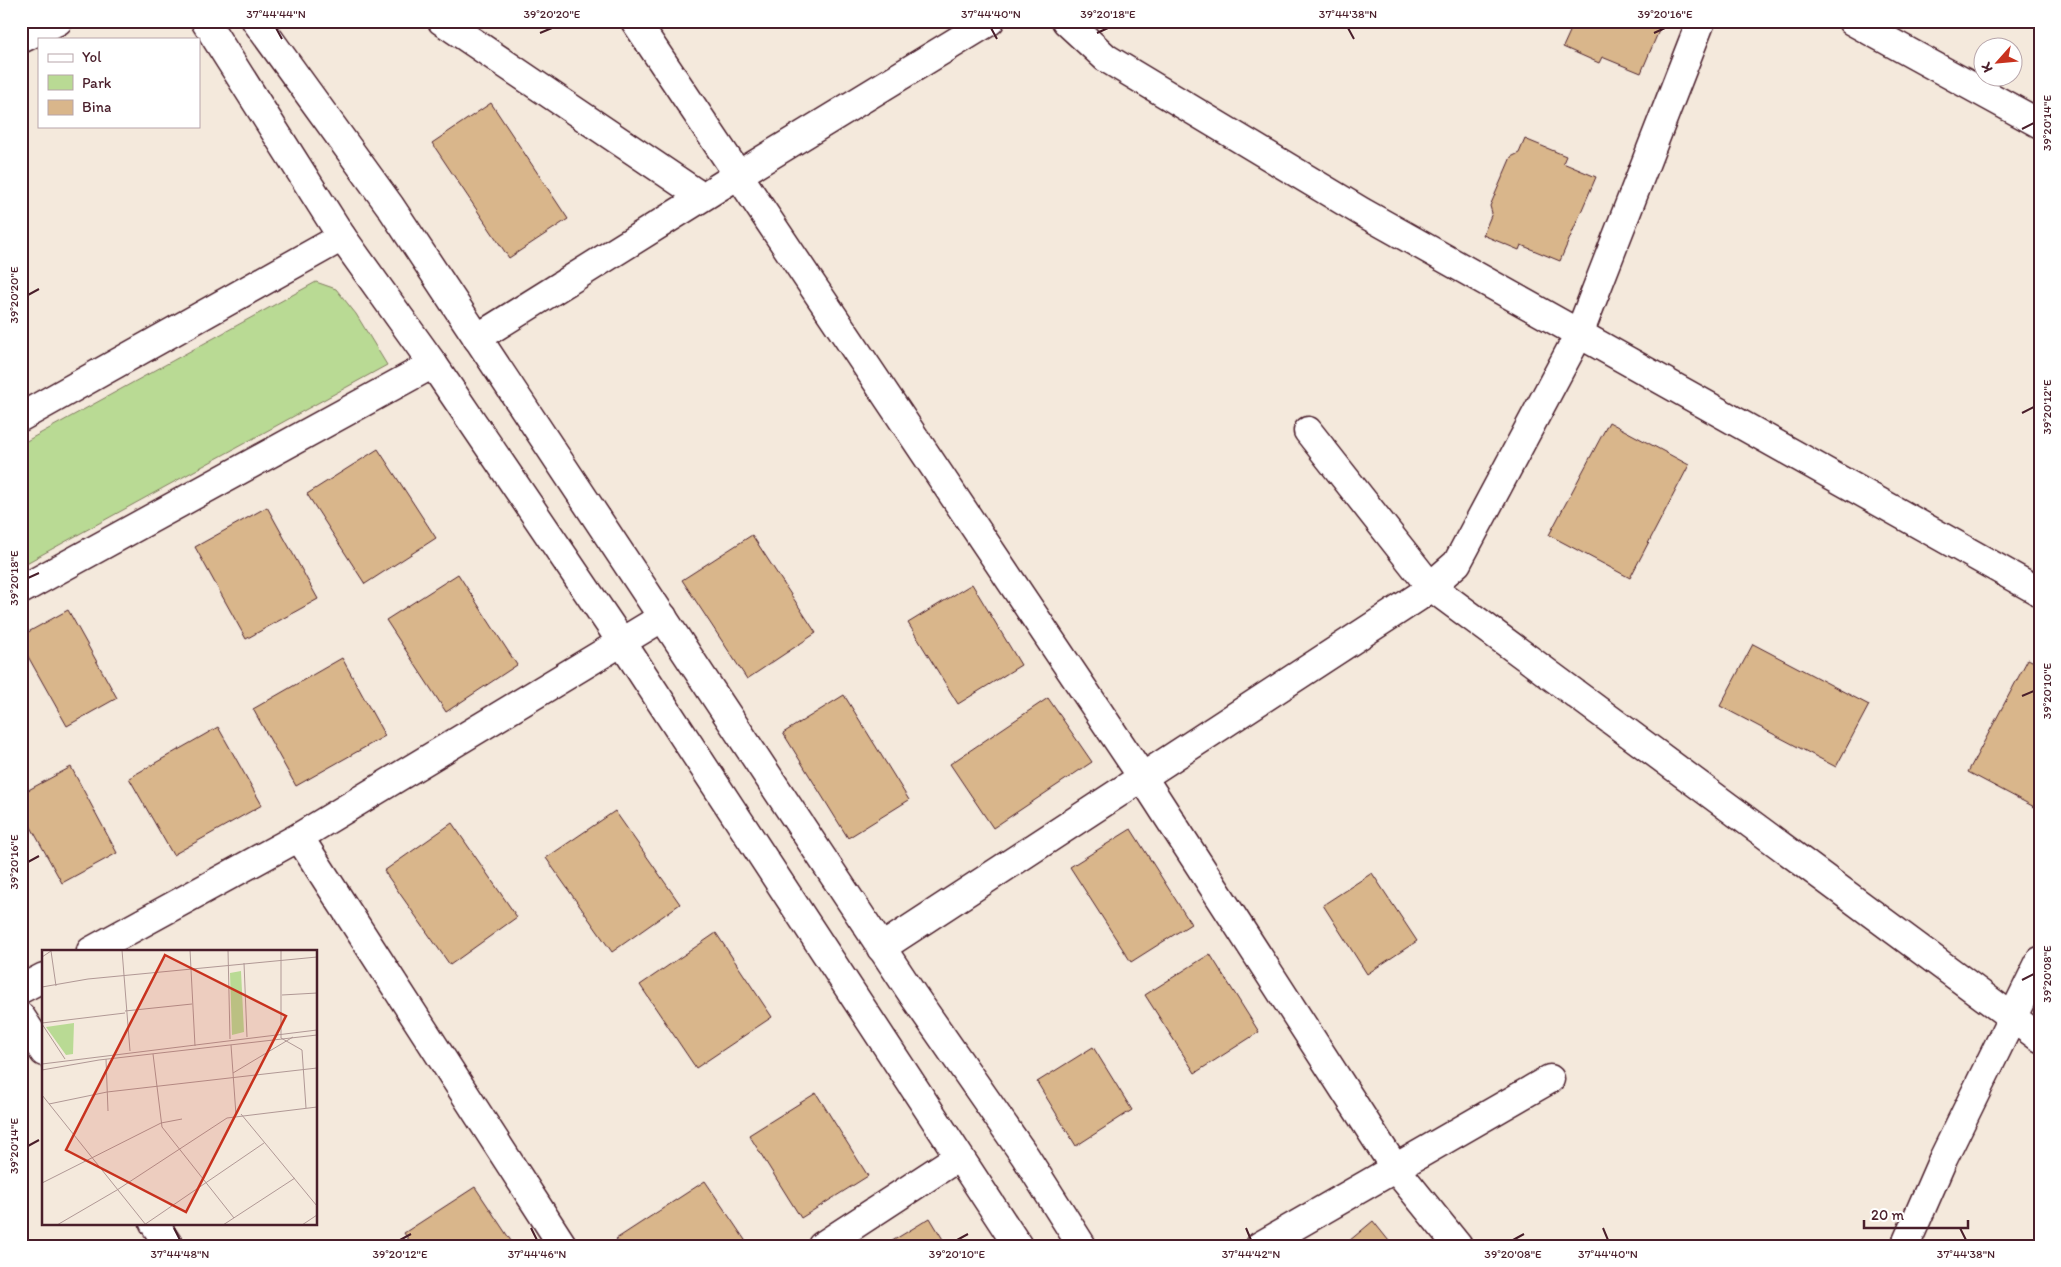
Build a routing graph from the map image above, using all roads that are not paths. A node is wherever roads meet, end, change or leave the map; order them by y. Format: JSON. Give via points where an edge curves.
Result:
{"nodes":[{"id":1,"x":58,"y":21,"type":"edge"},
{"id":2,"x":205,"y":21,"type":"edge"},
{"id":3,"x":256,"y":21,"type":"edge"},
{"id":4,"x":442,"y":21,"type":"edge"},
{"id":5,"x":635,"y":21,"type":"edge"},
{"id":6,"x":990,"y":21,"type":"edge"},
{"id":7,"x":1066,"y":21,"type":"edge"},
{"id":8,"x":1701,"y":21,"type":"edge"},
{"id":9,"x":1852,"y":21,"type":"edge"},
{"id":10,"x":21,"y":38,"type":"edge"},
{"id":11,"x":2040,"y":124,"type":"edge"},
{"id":12,"x":738,"y":175,"type":"junction"},
{"id":13,"x":702,"y":197,"type":"junction"},
{"id":14,"x":342,"y":237,"type":"junction"},
{"id":15,"x":1579,"y":334,"type":"junction"},
{"id":16,"x":477,"y":338,"type":"junction"},
{"id":17,"x":433,"y":364,"type":"junction"},
{"id":18,"x":21,"y":417,"type":"edge"},
{"id":19,"x":1308,"y":431,"type":"dead end"},
{"id":20,"x":1430,"y":586,"type":"junction"},
{"id":21,"x":21,"y":590,"type":"edge"},
{"id":22,"x":2040,"y":592,"type":"edge"},
{"id":23,"x":663,"y":617,"type":"junction"},
{"id":24,"x":622,"y":641,"type":"junction"},
{"id":25,"x":1143,"y":778,"type":"junction"},
{"id":26,"x":299,"y":837,"type":"junction"},
{"id":27,"x":881,"y":948,"type":"junction"},
{"id":28,"x":93,"y":950,"type":"edge"},
{"id":29,"x":2040,"y":961,"type":"edge"},
{"id":30,"x":42,"y":978,"type":"edge"},
{"id":31,"x":21,"y":989,"type":"edge"},
{"id":32,"x":21,"y":1017,"type":"edge"},
{"id":33,"x":2012,"y":1018,"type":"junction"},
{"id":34,"x":2040,"y":1038,"type":"edge"},
{"id":35,"x":42,"y":1049,"type":"edge"},
{"id":36,"x":1550,"y":1079,"type":"dead end"},
{"id":37,"x":958,"y":1156,"type":"junction"},
{"id":38,"x":1395,"y":1168,"type":"junction"},
{"id":39,"x":155,"y":1224,"type":"edge"},
{"id":40,"x":169,"y":1246,"type":"edge"},
{"id":41,"x":562,"y":1246,"type":"edge"},
{"id":42,"x":822,"y":1246,"type":"edge"},
{"id":43,"x":1018,"y":1246,"type":"edge"},
{"id":44,"x":1082,"y":1246,"type":"edge"},
{"id":45,"x":1260,"y":1246,"type":"edge"},
{"id":46,"x":1458,"y":1246,"type":"edge"},
{"id":47,"x":1905,"y":1246,"type":"edge"}],
"edges":[{"from":1,"to":10,"type":"street"},
{"from":2,"to":14,"type":"street"},
{"from":3,"to":16,"type":"street","via":[[390,206]]},
{"from":4,"to":13,"type":"street"},
{"from":5,"to":12,"type":"street"},
{"from":6,"to":12,"type":"street"},
{"from":7,"to":15,"type":"street","via":[[1106,58],[1362,212]]},
{"from":8,"to":15,"type":"street"},
{"from":9,"to":11,"type":"street"},
{"from":12,"to":13,"type":"street"},
{"from":12,"to":25,"type":"street"},
{"from":13,"to":16,"type":"street"},
{"from":14,"to":17,"type":"street"},
{"from":14,"to":18,"type":"street"},
{"from":15,"to":20,"type":"street","via":[[1457,563]]},
{"from":15,"to":22,"type":"street"},
{"from":16,"to":23,"type":"street"},
{"from":17,"to":21,"type":"street"},
{"from":17,"to":24,"type":"street"},
{"from":19,"to":20,"type":"street"},
{"from":20,"to":25,"type":"street"},
{"from":20,"to":33,"type":"street"},
{"from":23,"to":24,"type":"street"},
{"from":23,"to":27,"type":"street"},
{"from":24,"to":26,"type":"street"},
{"from":24,"to":37,"type":"street"},
{"from":25,"to":27,"type":"street"},
{"from":25,"to":38,"type":"street"},
{"from":26,"to":28,"type":"street"},
{"from":26,"to":41,"type":"street"},
{"from":27,"to":44,"type":"street","via":[[1025,1156]]},
{"from":29,"to":33,"type":"street"},
{"from":30,"to":31,"type":"street"},
{"from":32,"to":35,"type":"street"},
{"from":33,"to":34,"type":"street"},
{"from":33,"to":47,"type":"street","via":[[1943,1159]]},
{"from":36,"to":38,"type":"street"},
{"from":37,"to":42,"type":"street"},
{"from":37,"to":43,"type":"street"},
{"from":38,"to":45,"type":"street"},
{"from":38,"to":46,"type":"street"},
{"from":39,"to":40,"type":"street"}]}
